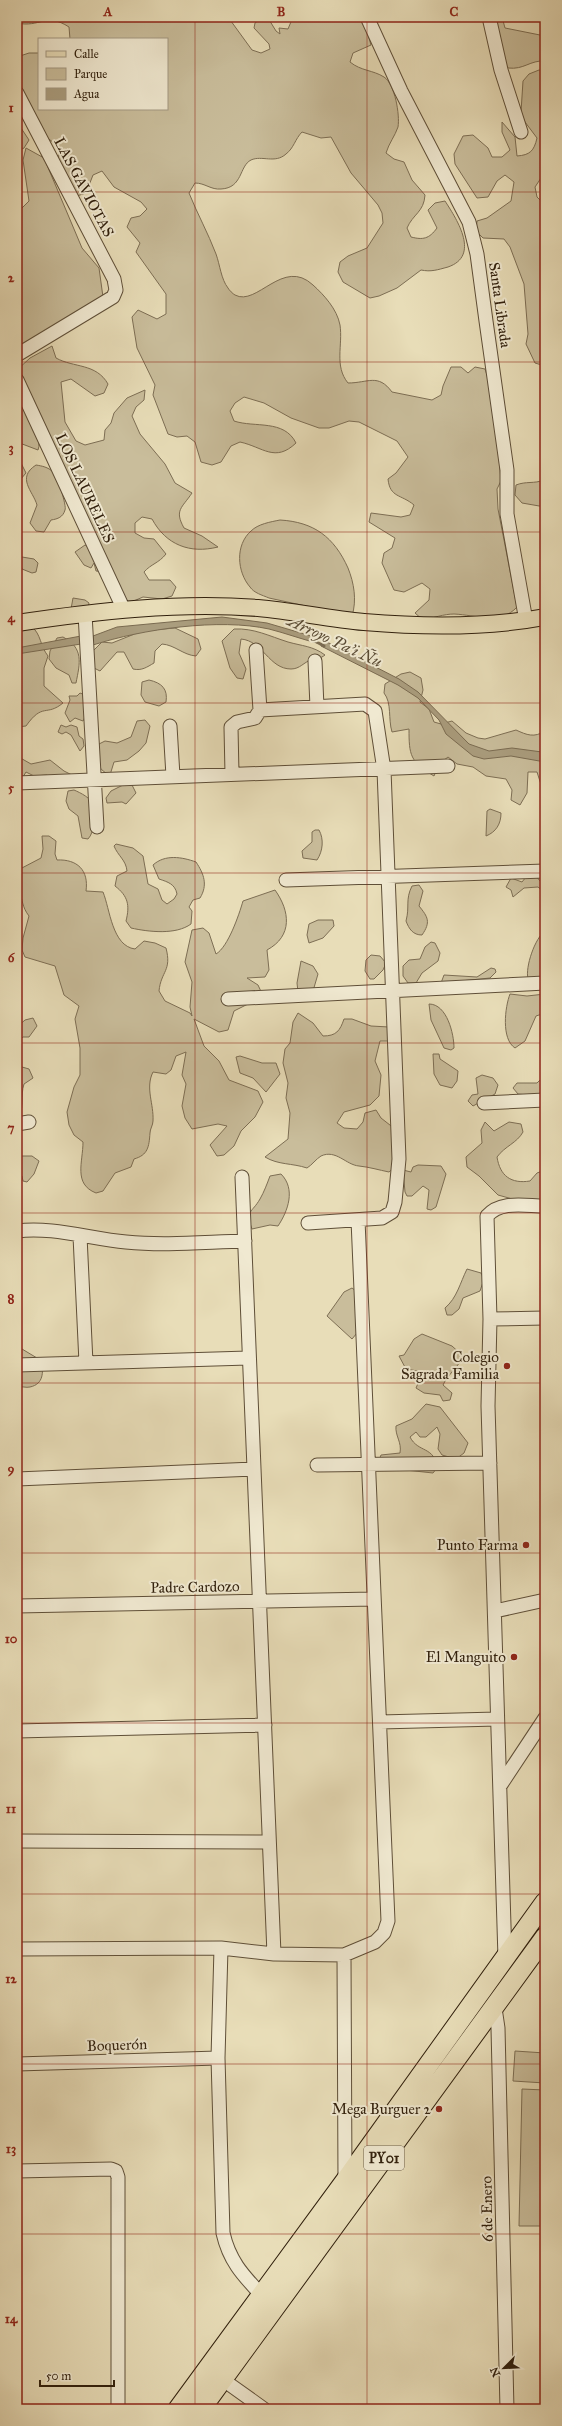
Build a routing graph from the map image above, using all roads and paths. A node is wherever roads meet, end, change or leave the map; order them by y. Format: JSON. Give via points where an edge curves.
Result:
{"nodes":[{"id":1,"x":367,"y":17,"type":"edge"},
{"id":2,"x":489,"y":17,"type":"edge"},
{"id":3,"x":17,"y":93,"type":"edge"},
{"id":4,"x":521,"y":132,"type":"dead end"},
{"id":5,"x":17,"y":355,"type":"edge"},
{"id":6,"x":17,"y":380,"type":"edge"},
{"id":7,"x":124,"y":610,"type":"junction"},
{"id":8,"x":85,"y":614,"type":"junction"},
{"id":9,"x":545,"y":617,"type":"edge"},
{"id":10,"x":18,"y":621,"type":"edge"},
{"id":11,"x":526,"y":621,"type":"junction"},
{"id":12,"x":256,"y":650,"type":"dead end"},
{"id":13,"x":315,"y":661,"type":"dead end"},
{"id":14,"x":317,"y":707,"type":"junction"},
{"id":15,"x":260,"y":710,"type":"junction"},
{"id":16,"x":170,"y":726,"type":"dead end"},
{"id":17,"x":448,"y":766,"type":"dead end"},
{"id":18,"x":384,"y":770,"type":"junction"},
{"id":19,"x":232,"y":774,"type":"junction"},
{"id":20,"x":173,"y":776,"type":"junction"},
{"id":21,"x":96,"y":779,"type":"junction"},
{"id":22,"x":17,"y":783,"type":"edge"},
{"id":23,"x":97,"y":827,"type":"dead end"},
{"id":24,"x":545,"y":871,"type":"edge"},
{"id":25,"x":388,"y":876,"type":"junction"},
{"id":26,"x":286,"y":880,"type":"dead end"},
{"id":27,"x":545,"y":983,"type":"edge"},
{"id":28,"x":391,"y":992,"type":"junction"},
{"id":29,"x":228,"y":1000,"type":"dead end"},
{"id":30,"x":545,"y":1100,"type":"edge"},
{"id":31,"x":484,"y":1103,"type":"dead end"},
{"id":32,"x":242,"y":1177,"type":"dead end"},
{"id":33,"x":545,"y":1206,"type":"edge"},
{"id":34,"x":358,"y":1220,"type":"junction"},
{"id":35,"x":308,"y":1222,"type":"dead end"},
{"id":36,"x":17,"y":1231,"type":"edge"},
{"id":37,"x":80,"y":1236,"type":"junction"},
{"id":38,"x":245,"y":1241,"type":"junction"},
{"id":39,"x":545,"y":1318,"type":"edge"},
{"id":40,"x":490,"y":1319,"type":"junction"},
{"id":41,"x":248,"y":1358,"type":"junction"},
{"id":42,"x":86,"y":1363,"type":"junction"},
{"id":43,"x":17,"y":1365,"type":"edge"},
{"id":44,"x":490,"y":1463,"type":"junction"},
{"id":45,"x":317,"y":1465,"type":"dead end"},
{"id":46,"x":369,"y":1465,"type":"junction"},
{"id":47,"x":254,"y":1469,"type":"junction"},
{"id":48,"x":17,"y":1479,"type":"edge"},
{"id":49,"x":374,"y":1599,"type":"junction"},
{"id":50,"x":545,"y":1600,"type":"edge"},
{"id":51,"x":260,"y":1602,"type":"junction"},
{"id":52,"x":17,"y":1606,"type":"edge"},
{"id":53,"x":495,"y":1611,"type":"junction"},
{"id":54,"x":545,"y":1718,"type":"edge"},
{"id":55,"x":497,"y":1719,"type":"junction"},
{"id":56,"x":380,"y":1722,"type":"junction"},
{"id":57,"x":265,"y":1725,"type":"junction"},
{"id":58,"x":17,"y":1731,"type":"edge"},
{"id":59,"x":500,"y":1786,"type":"junction"},
{"id":60,"x":17,"y":1841,"type":"edge"},
{"id":61,"x":269,"y":1842,"type":"junction"},
{"id":62,"x":545,"y":1902,"type":"edge"},
{"id":63,"x":545,"y":1937,"type":"edge"},
{"id":64,"x":221,"y":1948,"type":"junction"},
{"id":65,"x":17,"y":1949,"type":"edge"},
{"id":66,"x":274,"y":1954,"type":"junction"},
{"id":67,"x":344,"y":1955,"type":"junction"},
{"id":68,"x":505,"y":1958,"type":"junction"},
{"id":69,"x":495,"y":2008,"type":"junction"},
{"id":70,"x":218,"y":2058,"type":"junction"},
{"id":71,"x":17,"y":2064,"type":"edge"},
{"id":72,"x":17,"y":2171,"type":"edge"},
{"id":73,"x":345,"y":2181,"type":"junction"},
{"id":74,"x":268,"y":2302,"type":"junction"},
{"id":75,"x":222,"y":2379,"type":"junction"},
{"id":76,"x":118,"y":2409,"type":"edge"},
{"id":77,"x":178,"y":2409,"type":"edge"},
{"id":78,"x":201,"y":2409,"type":"edge"},
{"id":79,"x":264,"y":2409,"type":"edge"},
{"id":80,"x":507,"y":2409,"type":"edge"}],
"edges":[{"from":1,"to":11,"type":"street","name":"Santa Librada","via":[[401,91],[469,222],[477,254],[506,462],[507,514]]},
{"from":2,"to":4,"type":"street","via":[[501,70]]},
{"from":3,"to":5,"type":"street","name":"LAS GAVIOTAS","via":[[114,279],[116,290],[113,297]]},
{"from":6,"to":7,"type":"street","name":"LOS LAURELES"},
{"from":7,"to":8,"type":"main road"},
{"from":7,"to":11,"type":"main road","via":[[197,605],[259,608],[364,622],[456,625]]},
{"from":8,"to":10,"type":"main road"},
{"from":8,"to":21,"type":"street"},
{"from":9,"to":11,"type":"main road"},
{"from":12,"to":15,"type":"street"},
{"from":13,"to":14,"type":"street"},
{"from":14,"to":15,"type":"street"},
{"from":14,"to":18,"type":"street","via":[[365,704],[371,707],[375,711]]},
{"from":15,"to":19,"type":"street","via":[[255,718],[236,722],[231,727]]},
{"from":16,"to":20,"type":"street"},
{"from":17,"to":18,"type":"street"},
{"from":18,"to":19,"type":"street"},
{"from":18,"to":25,"type":"street"},
{"from":19,"to":20,"type":"street"},
{"from":20,"to":21,"type":"street"},
{"from":21,"to":22,"type":"street"},
{"from":21,"to":23,"type":"street"},
{"from":24,"to":25,"type":"street"},
{"from":25,"to":26,"type":"street"},
{"from":25,"to":28,"type":"street"},
{"from":27,"to":28,"type":"street"},
{"from":28,"to":29,"type":"street"},
{"from":28,"to":34,"type":"street","via":[[399,1159],[395,1202],[392,1212],[382,1218]]},
{"from":30,"to":31,"type":"street"},
{"from":32,"to":38,"type":"street"},
{"from":33,"to":40,"type":"street","via":[[504,1206],[493,1210],[487,1216]]},
{"from":34,"to":35,"type":"street"},
{"from":34,"to":46,"type":"street"},
{"from":36,"to":37,"type":"street","via":[[35,1228]]},
{"from":37,"to":38,"type":"street","via":[[160,1244]]},
{"from":37,"to":42,"type":"street"},
{"from":38,"to":41,"type":"street"},
{"from":39,"to":40,"type":"street"},
{"from":40,"to":44,"type":"street"},
{"from":41,"to":42,"type":"street"},
{"from":41,"to":47,"type":"street"},
{"from":42,"to":43,"type":"street"},
{"from":44,"to":46,"type":"street"},
{"from":44,"to":53,"type":"street"},
{"from":45,"to":46,"type":"street"},
{"from":46,"to":49,"type":"street"},
{"from":47,"to":48,"type":"street"},
{"from":47,"to":51,"type":"street"},
{"from":49,"to":51,"type":"street","name":"Padre Cardozo"},
{"from":49,"to":56,"type":"street"},
{"from":50,"to":53,"type":"street"},
{"from":51,"to":52,"type":"street","name":"Padre Cardozo"},
{"from":51,"to":57,"type":"street"},
{"from":53,"to":55,"type":"street"},
{"from":54,"to":59,"type":"street"},
{"from":55,"to":56,"type":"street"},
{"from":55,"to":59,"type":"street"},
{"from":56,"to":67,"type":"street","via":[[388,1921],[384,1933],[375,1942]]},
{"from":57,"to":58,"type":"street"},
{"from":57,"to":61,"type":"street"},
{"from":59,"to":68,"type":"street"},
{"from":60,"to":61,"type":"street"},
{"from":61,"to":66,"type":"street"},
{"from":62,"to":68,"type":"highway","number":"PY01"},
{"from":63,"to":69,"type":"highway","number":"PY01"},
{"from":64,"to":65,"type":"street"},
{"from":64,"to":66,"type":"street"},
{"from":64,"to":70,"type":"street"},
{"from":66,"to":67,"type":"street"},
{"from":67,"to":73,"type":"street"},
{"from":68,"to":73,"type":"highway","number":"PY01"},
{"from":69,"to":74,"type":"highway","number":"PY01"},
{"from":69,"to":80,"type":"street","name":"6 de Enero","via":[[498,2028]]},
{"from":70,"to":71,"type":"street","name":"Boquerón"},
{"from":70,"to":74,"type":"street","via":[[223,2233],[227,2251],[237,2268]]},
{"from":72,"to":76,"type":"street","via":[[111,2169],[116,2172]]},
{"from":73,"to":74,"type":"highway","number":"PY01"},
{"from":74,"to":75,"type":"highway","number":"PY01"},
{"from":74,"to":77,"type":"highway","number":"PY01"},
{"from":75,"to":78,"type":"highway","number":"PY01"},
{"from":75,"to":79,"type":"street"}]}
